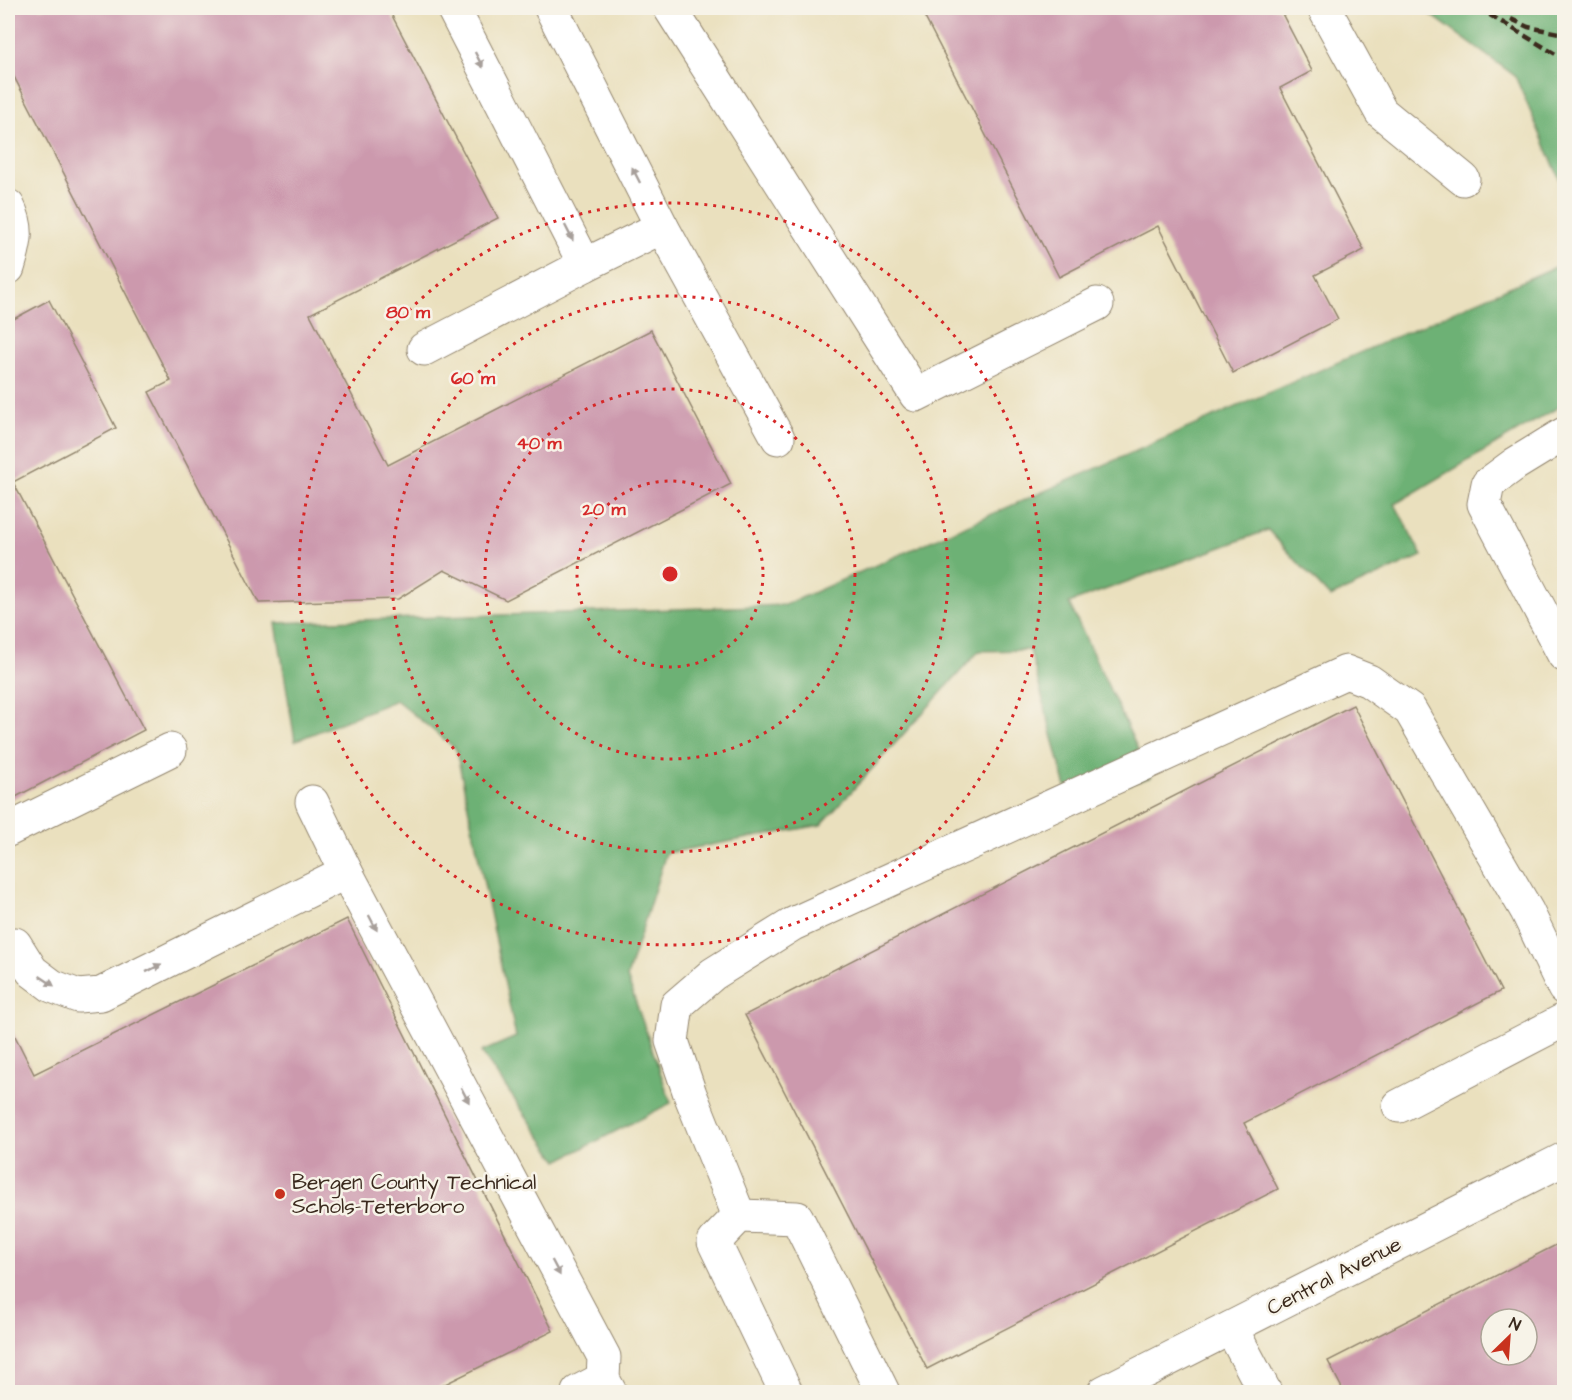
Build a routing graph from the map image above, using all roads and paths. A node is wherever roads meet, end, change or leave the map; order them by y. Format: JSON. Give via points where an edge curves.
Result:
{"nodes":[{"id":1,"x":453,"y":8,"type":"edge"},
{"id":2,"x":551,"y":8,"type":"edge"},
{"id":3,"x":670,"y":8,"type":"edge"},
{"id":4,"x":1324,"y":8,"type":"edge"},
{"id":5,"x":1463,"y":179,"type":"dead end"},
{"id":6,"x":8,"y":206,"type":"edge"},
{"id":7,"x":662,"y":227,"type":"junction"},
{"id":8,"x":585,"y":265,"type":"junction"},
{"id":9,"x":8,"y":268,"type":"edge"},
{"id":10,"x":1097,"y":304,"type":"dead end"},
{"id":11,"x":424,"y":349,"type":"dead end"},
{"id":12,"x":1564,"y":434,"type":"edge"},
{"id":13,"x":778,"y":438,"type":"dead end"},
{"id":14,"x":1564,"y":655,"type":"edge"},
{"id":15,"x":170,"y":750,"type":"dead end"},
{"id":16,"x":312,"y":802,"type":"dead end"},
{"id":17,"x":8,"y":830,"type":"edge"},
{"id":18,"x":346,"y":872,"type":"junction"},
{"id":19,"x":8,"y":949,"type":"edge"},
{"id":20,"x":1564,"y":988,"type":"edge"},
{"id":21,"x":1564,"y":1020,"type":"edge"},
{"id":22,"x":1400,"y":1106,"type":"dead end"},
{"id":23,"x":1564,"y":1159,"type":"edge"},
{"id":24,"x":739,"y":1216,"type":"junction"},
{"id":25,"x":1231,"y":1328,"type":"junction"},
{"id":26,"x":597,"y":1388,"type":"edge"},
{"id":27,"x":1112,"y":1391,"type":"edge"},
{"id":28,"x":786,"y":1392,"type":"edge"},
{"id":29,"x":883,"y":1392,"type":"edge"},
{"id":30,"x":1265,"y":1392,"type":"edge"}],
"edges":[{"from":1,"to":8,"type":"street","one_way":true},
{"from":7,"to":2,"type":"street","one_way":true},
{"from":3,"to":10,"type":"street","via":[[916,395]]},
{"from":4,"to":5,"type":"street","via":[[1381,112]]},
{"from":6,"to":9,"type":"street","via":[[14,218],[16,241]]},
{"from":7,"to":8,"type":"street"},
{"from":7,"to":13,"type":"street"},
{"from":8,"to":11,"type":"street"},
{"from":12,"to":14,"type":"street","via":[[1488,484],[1484,504]]},
{"from":15,"to":17,"type":"street"},
{"from":16,"to":18,"type":"street"},
{"from":19,"to":18,"type":"street","one_way":true,"via":[[15,944],[32,971],[51,986],[78,996],[101,994]]},
{"from":18,"to":26,"type":"street","one_way":true,"via":[[604,1358]]},
{"from":20,"to":24,"type":"street","via":[[1527,911],[1410,710],[1369,681],[1346,672],[793,924],[713,974],[677,1005],[672,1041]]},
{"from":21,"to":22,"type":"street"},
{"from":23,"to":25,"type":"street","name":"Central Avenue"},
{"from":24,"to":28,"type":"street","via":[[714,1242]]},
{"from":24,"to":29,"type":"street","via":[[797,1218]]},
{"from":25,"to":27,"type":"street","name":"Central Avenue"},
{"from":25,"to":30,"type":"street"}]}
